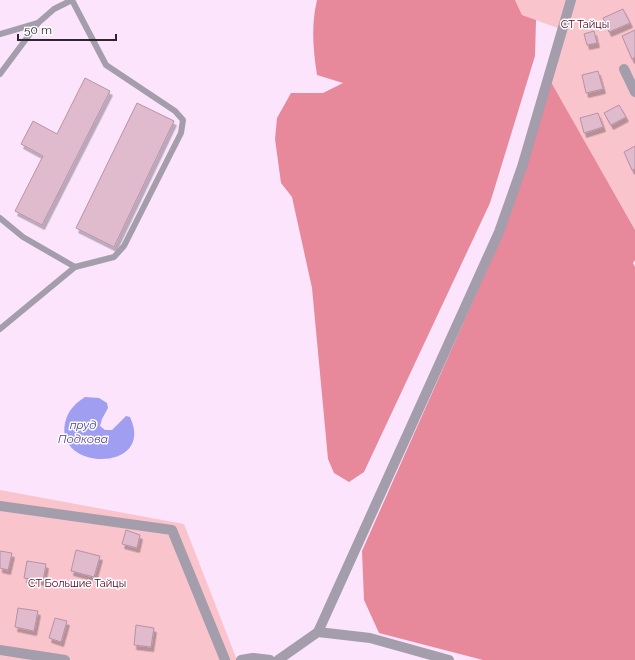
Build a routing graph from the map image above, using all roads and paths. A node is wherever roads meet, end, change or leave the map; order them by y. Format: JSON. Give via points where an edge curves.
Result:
{"nodes":[{"id":1,"x":72,"y":0,"type":"edge"},
{"id":2,"x":570,"y":0,"type":"edge"},
{"id":3,"x":38,"y":23,"type":"junction"},
{"id":4,"x":0,"y":34,"type":"edge"},
{"id":5,"x":624,"y":69,"type":"dead end"},
{"id":6,"x":0,"y":74,"type":"edge"},
{"id":7,"x":635,"y":92,"type":"edge"},
{"id":8,"x":0,"y":218,"type":"edge"},
{"id":9,"x":75,"y":267,"type":"junction"},
{"id":10,"x":0,"y":329,"type":"edge"},
{"id":11,"x":0,"y":506,"type":"edge"},
{"id":12,"x":318,"y":632,"type":"junction"},
{"id":13,"x":0,"y":650,"type":"edge"},
{"id":14,"x":65,"y":660,"type":"edge"},
{"id":15,"x":225,"y":660,"type":"edge"},
{"id":16,"x":241,"y":660,"type":"edge"},
{"id":17,"x":270,"y":660,"type":"edge"},
{"id":18,"x":278,"y":660,"type":"edge"},
{"id":19,"x":449,"y":660,"type":"edge"}],
"edges":[{"from":1,"to":3,"type":"lane","via":[[54,9]]},
{"from":1,"to":9,"type":"lane","via":[[106,65],[175,111],[182,120],[181,133],[124,246],[114,257]]},
{"from":2,"to":12,"type":"street","via":[[522,167],[499,232]]},
{"from":3,"to":4,"type":"lane"},
{"from":3,"to":6,"type":"lane"},
{"from":5,"to":7,"type":"street"},
{"from":8,"to":9,"type":"lane","via":[[23,237]]},
{"from":9,"to":10,"type":"lane"},
{"from":11,"to":15,"type":"street","via":[[172,530]]},
{"from":12,"to":18,"type":"street"},
{"from":12,"to":19,"type":"street","via":[[370,638]]},
{"from":13,"to":14,"type":"street"},
{"from":16,"to":17,"type":"street"}]}
